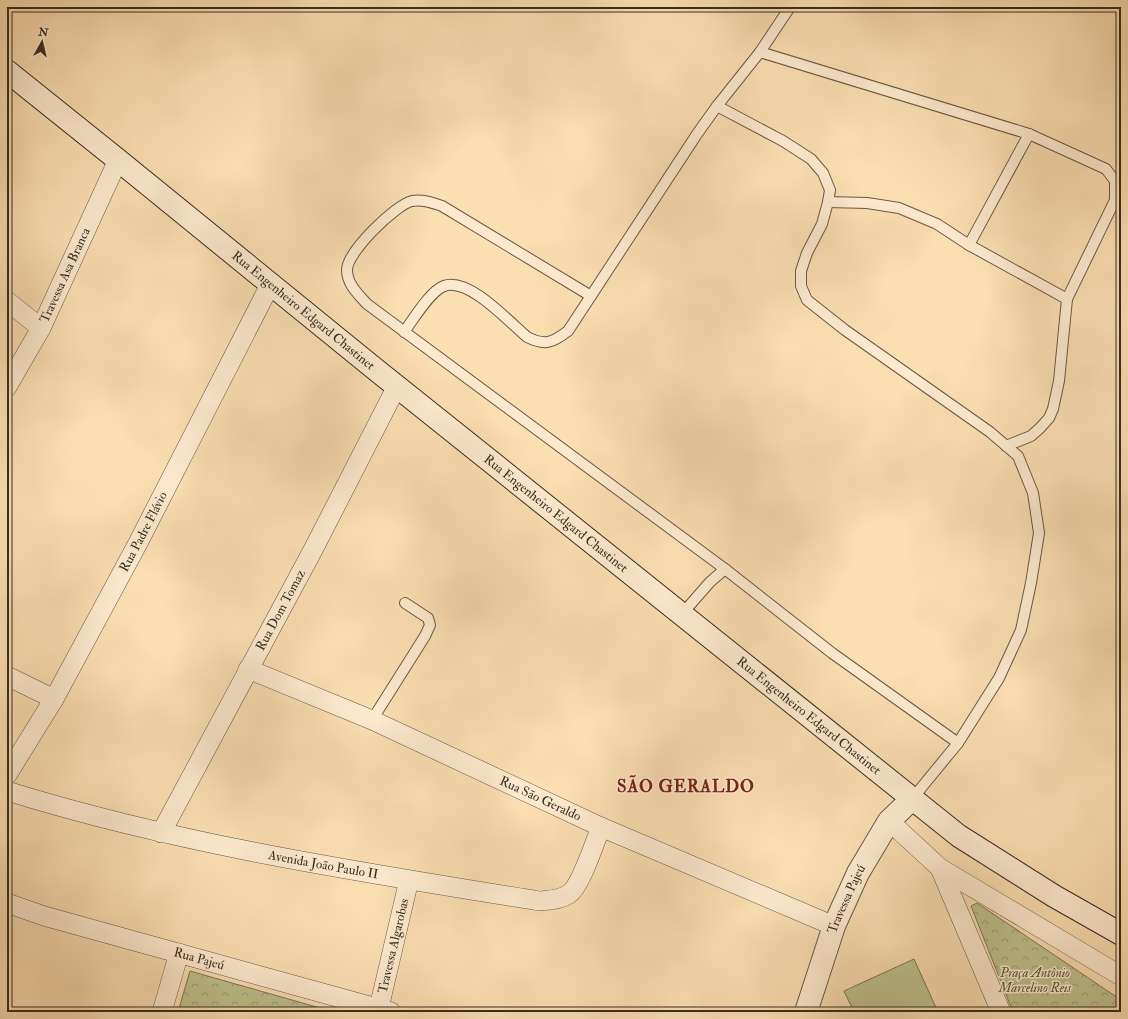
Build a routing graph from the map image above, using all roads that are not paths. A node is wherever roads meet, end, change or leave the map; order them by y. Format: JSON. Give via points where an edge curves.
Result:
{"nodes":[{"id":1,"x":790,"y":7,"type":"edge"},
{"id":2,"x":760,"y":52,"type":"junction"},
{"id":3,"x":7,"y":71,"type":"edge"},
{"id":4,"x":717,"y":106,"type":"junction"},
{"id":5,"x":1029,"y":134,"type":"junction"},
{"id":6,"x":118,"y":160,"type":"junction"},
{"id":7,"x":828,"y":202,"type":"junction"},
{"id":8,"x":969,"y":245,"type":"junction"},
{"id":9,"x":271,"y":284,"type":"junction"},
{"id":10,"x":591,"y":296,"type":"junction"},
{"id":11,"x":1067,"y":299,"type":"junction"},
{"id":12,"x":7,"y":301,"type":"edge"},
{"id":13,"x":41,"y":328,"type":"junction"},
{"id":14,"x":404,"y":332,"type":"junction"},
{"id":15,"x":397,"y":386,"type":"junction"},
{"id":16,"x":7,"y":387,"type":"edge"},
{"id":17,"x":1006,"y":446,"type":"junction"},
{"id":18,"x":725,"y":569,"type":"junction"},
{"id":19,"x":405,"y":603,"type":"dead end"},
{"id":20,"x":682,"y":614,"type":"junction"},
{"id":21,"x":248,"y":669,"type":"junction"},
{"id":22,"x":7,"y":676,"type":"edge"},
{"id":23,"x":54,"y":699,"type":"junction"},
{"id":24,"x":372,"y":720,"type":"junction"},
{"id":25,"x":958,"y":743,"type":"junction"},
{"id":26,"x":7,"y":775,"type":"edge"},
{"id":27,"x":7,"y":791,"type":"edge"},
{"id":28,"x":912,"y":799,"type":"junction"},
{"id":29,"x":889,"y":821,"type":"junction"},
{"id":30,"x":601,"y":827,"type":"junction"},
{"id":31,"x":161,"y":833,"type":"junction"},
{"id":32,"x":940,"y":868,"type":"junction"},
{"id":33,"x":409,"y":880,"type":"junction"},
{"id":34,"x":7,"y":903,"type":"edge"},
{"id":35,"x":834,"y":926,"type":"junction"},
{"id":36,"x":1121,"y":934,"type":"edge"},
{"id":37,"x":179,"y":953,"type":"junction"},
{"id":38,"x":1121,"y":976,"type":"edge"},
{"id":39,"x":383,"y":1011,"type":"edge"},
{"id":40,"x":162,"y":1012,"type":"edge"},
{"id":41,"x":806,"y":1012,"type":"edge"},
{"id":42,"x":1001,"y":1012,"type":"edge"}],
"edges":[{"from":1,"to":2,"type":"lane"},
{"from":2,"to":4,"type":"lane"},
{"from":2,"to":5,"type":"lane"},
{"from":3,"to":6,"type":"main road","name":"Rua Engenheiro Edgard Chastinet"},
{"from":4,"to":7,"type":"lane","via":[[811,159],[824,173],[830,190]]},
{"from":4,"to":10,"type":"lane"},
{"from":5,"to":8,"type":"lane"},
{"from":5,"to":11,"type":"lane","via":[[1106,169],[1115,181],[1115,200]]},
{"from":6,"to":9,"type":"main road","name":"Rua Engenheiro Edgard Chastinet"},
{"from":6,"to":13,"type":"street","name":"Travessa Asa Branca"},
{"from":7,"to":8,"type":"lane","via":[[867,203],[899,208],[937,224]]},
{"from":7,"to":17,"type":"lane","via":[[822,224],[801,271],[801,286],[807,300]]},
{"from":8,"to":11,"type":"lane"},
{"from":9,"to":15,"type":"main road","name":"Rua Engenheiro Edgard Chastinet"},
{"from":9,"to":23,"type":"street","name":"Rua Padre Flávio","via":[[138,543]]},
{"from":10,"to":14,"type":"lane","via":[[568,331],[556,340],[546,343],[527,337],[480,295],[460,286],[444,286],[431,296]]},
{"from":10,"to":14,"type":"lane","via":[[442,206],[412,201],[400,206],[388,216],[358,247],[348,261],[347,269],[351,285],[367,304]]},
{"from":11,"to":17,"type":"lane","via":[[1059,381],[1053,409],[1049,418],[1031,436]]},
{"from":12,"to":13,"type":"street"},
{"from":13,"to":16,"type":"street","name":"Travessa Asa Branca"},
{"from":14,"to":18,"type":"lane"},
{"from":15,"to":20,"type":"main road","name":"Rua Engenheiro Edgard Chastinet"},
{"from":15,"to":21,"type":"street","name":"Rua Dom Tomaz","via":[[314,548]]},
{"from":17,"to":25,"type":"lane","via":[[1018,456],[1033,493],[1039,533],[1031,583],[1021,630],[999,678]]},
{"from":18,"to":20,"type":"lane"},
{"from":18,"to":25,"type":"lane","via":[[832,653]]},
{"from":19,"to":24,"type":"lane","via":[[428,618],[430,625]]},
{"from":20,"to":28,"type":"main road","name":"Rua Engenheiro Edgard Chastinet"},
{"from":21,"to":24,"type":"street","name":"Rua São Geraldo"},
{"from":21,"to":31,"type":"street","name":"Rua Dom Tomaz"},
{"from":22,"to":23,"type":"street"},
{"from":23,"to":26,"type":"street","name":"Rua Padre Flávio"},
{"from":24,"to":30,"type":"street","name":"Rua São Geraldo"},
{"from":25,"to":28,"type":"lane"},
{"from":27,"to":31,"type":"street","name":"Avenida João Paulo II","via":[[50,805]]},
{"from":28,"to":29,"type":"main road","name":"Travessa Pajeú"},
{"from":28,"to":36,"type":"main road","name":"Rua Engenheiro Edgard Chastinet","via":[[959,836],[1054,896]]},
{"from":29,"to":32,"type":"street"},
{"from":29,"to":35,"type":"main road","name":"Travessa Pajeú","via":[[858,874]]},
{"from":30,"to":33,"type":"street","name":"Avenida João Paulo II","via":[[579,882],[571,893],[558,900],[539,901]]},
{"from":30,"to":35,"type":"street","name":"Rua São Geraldo"},
{"from":31,"to":33,"type":"street","name":"Avenida João Paulo II","via":[[298,861]]},
{"from":32,"to":38,"type":"street"},
{"from":32,"to":42,"type":"street"},
{"from":33,"to":39,"type":"street","name":"Travessa Algarobas"},
{"from":34,"to":37,"type":"street","name":"Rua Pajeú","via":[[44,916]]},
{"from":35,"to":41,"type":"main road","name":"Travessa Pajeú"},
{"from":37,"to":39,"type":"street","name":"Rua Pajeú"},
{"from":37,"to":40,"type":"street"}]}
